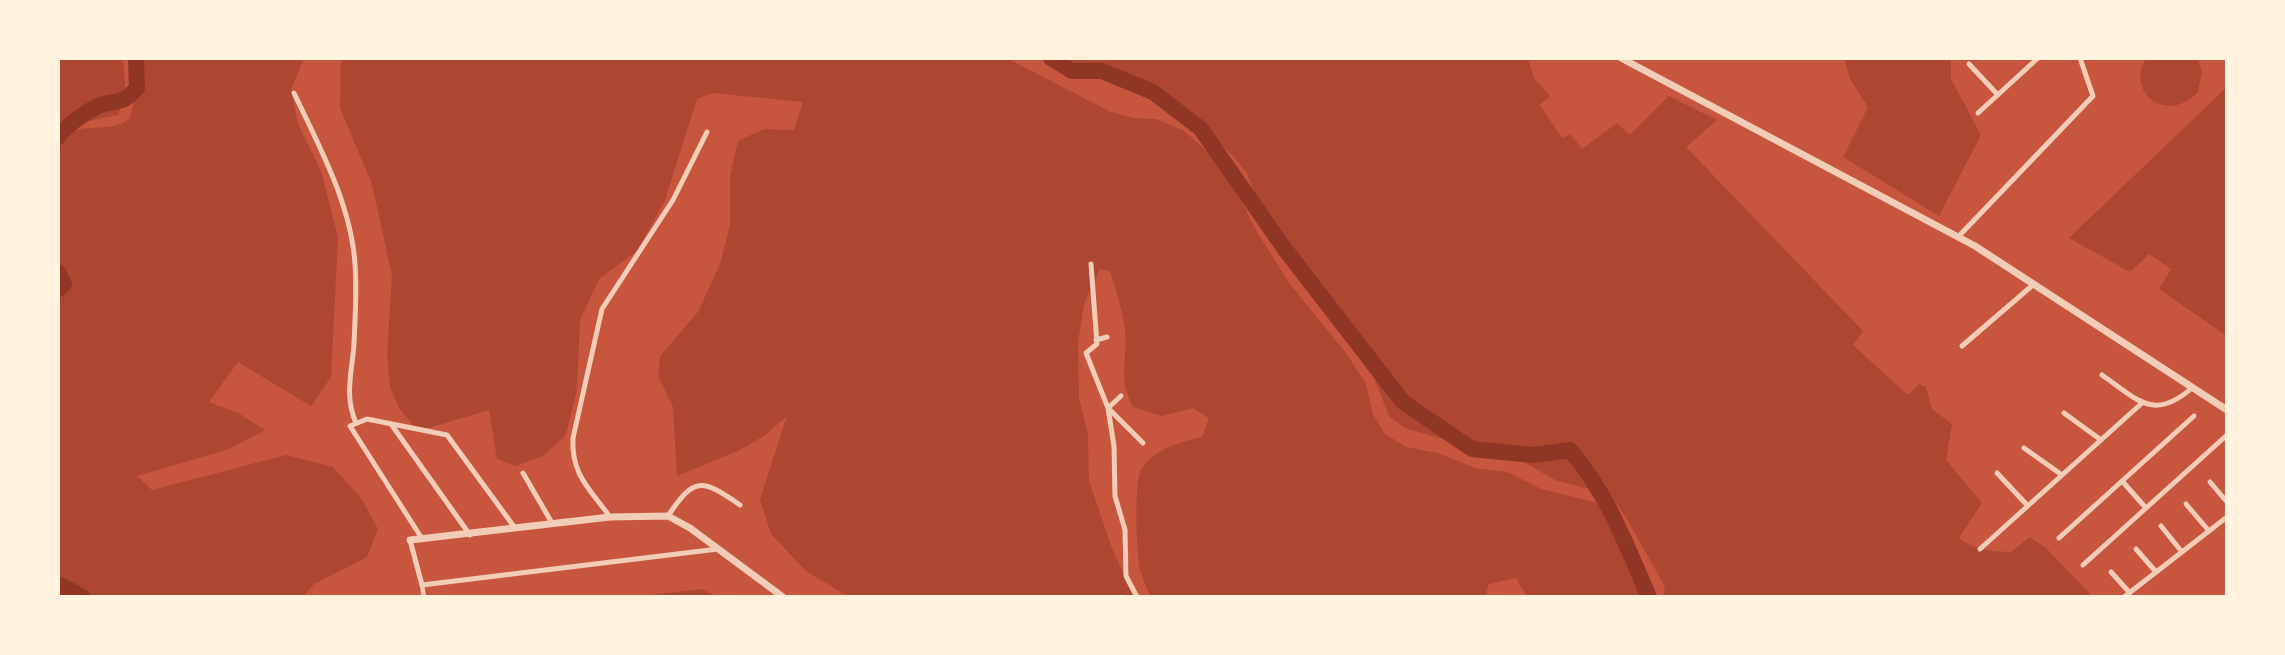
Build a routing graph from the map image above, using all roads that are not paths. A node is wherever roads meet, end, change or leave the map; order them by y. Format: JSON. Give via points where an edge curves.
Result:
{"nodes":[{"id":1,"x":1621,"y":58,"type":"edge"},
{"id":2,"x":2036,"y":58,"type":"edge"},
{"id":3,"x":2080,"y":58,"type":"edge"},
{"id":4,"x":1969,"y":64,"type":"dead end"},
{"id":5,"x":294,"y":93,"type":"dead end"},
{"id":6,"x":1998,"y":95,"type":"junction"},
{"id":7,"x":1978,"y":113,"type":"dead end"},
{"id":8,"x":707,"y":132,"type":"dead end"},
{"id":9,"x":1958,"y":237,"type":"junction"},
{"id":10,"x":1091,"y":264,"type":"dead end"},
{"id":11,"x":2034,"y":284,"type":"junction"},
{"id":12,"x":1107,"y":337,"type":"dead end"},
{"id":13,"x":1096,"y":340,"type":"junction"},
{"id":14,"x":1962,"y":345,"type":"dead end"},
{"id":15,"x":2102,"y":375,"type":"dead end"},
{"id":16,"x":2193,"y":387,"type":"junction"},
{"id":17,"x":1121,"y":396,"type":"dead end"},
{"id":18,"x":2142,"y":403,"type":"junction"},
{"id":19,"x":2225,"y":407,"type":"edge"},
{"id":20,"x":1108,"y":408,"type":"junction"},
{"id":21,"x":2064,"y":413,"type":"dead end"},
{"id":22,"x":2194,"y":416,"type":"dead end"},
{"id":23,"x":356,"y":423,"type":"junction"},
{"id":24,"x":391,"y":424,"type":"junction"},
{"id":25,"x":2227,"y":435,"type":"edge"},
{"id":26,"x":2101,"y":440,"type":"junction"},
{"id":27,"x":1143,"y":443,"type":"dead end"},
{"id":28,"x":2024,"y":449,"type":"dead end"},
{"id":29,"x":523,"y":473,"type":"dead end"},
{"id":30,"x":1997,"y":473,"type":"dead end"},
{"id":31,"x":2062,"y":475,"type":"junction"},
{"id":32,"x":2122,"y":481,"type":"junction"},
{"id":33,"x":2210,"y":482,"type":"dead end"},
{"id":34,"x":2227,"y":502,"type":"edge"},
{"id":35,"x":2186,"y":504,"type":"dead end"},
{"id":36,"x":740,"y":505,"type":"dead end"},
{"id":37,"x":2028,"y":506,"type":"junction"},
{"id":38,"x":2146,"y":508,"type":"junction"},
{"id":39,"x":668,"y":516,"type":"junction"},
{"id":40,"x":610,"y":517,"type":"junction"},
{"id":41,"x":2227,"y":517,"type":"edge"},
{"id":42,"x":552,"y":523,"type":"junction"},
{"id":43,"x":2161,"y":526,"type":"dead end"},
{"id":44,"x":514,"y":528,"type":"junction"},
{"id":45,"x":2209,"y":531,"type":"junction"},
{"id":46,"x":470,"y":535,"type":"junction"},
{"id":47,"x":421,"y":537,"type":"junction"},
{"id":48,"x":2059,"y":538,"type":"dead end"},
{"id":49,"x":410,"y":540,"type":"joint"},
{"id":50,"x":718,"y":549,"type":"junction"},
{"id":51,"x":1980,"y":549,"type":"dead end"},
{"id":52,"x":2136,"y":549,"type":"dead end"},
{"id":53,"x":2182,"y":552,"type":"junction"},
{"id":54,"x":2083,"y":565,"type":"dead end"},
{"id":55,"x":2111,"y":572,"type":"dead end"},
{"id":56,"x":2156,"y":572,"type":"junction"},
{"id":57,"x":422,"y":585,"type":"junction"},
{"id":58,"x":2127,"y":595,"type":"edge"},
{"id":59,"x":424,"y":597,"type":"edge"},
{"id":60,"x":783,"y":597,"type":"edge"},
{"id":61,"x":1138,"y":597,"type":"edge"}],
"edges":[{"from":1,"to":9,"type":"street"},
{"from":2,"to":6,"type":"street"},
{"from":3,"to":9,"type":"street","via":[[2093,96]]},
{"from":4,"to":6,"type":"street"},
{"from":5,"to":23,"type":"street","via":[[322,153],[350,232],[355,298],[348,387]]},
{"from":6,"to":7,"type":"street"},
{"from":8,"to":40,"type":"street","via":[[673,200],[602,309],[572,457],[581,478]]},
{"from":9,"to":11,"type":"street"},
{"from":10,"to":13,"type":"street"},
{"from":11,"to":14,"type":"street"},
{"from":11,"to":16,"type":"street"},
{"from":12,"to":13,"type":"street"},
{"from":13,"to":20,"type":"street","via":[[1086,353]]},
{"from":15,"to":18,"type":"street"},
{"from":16,"to":18,"type":"street","via":[[2168,405]]},
{"from":16,"to":19,"type":"street"},
{"from":17,"to":20,"type":"street"},
{"from":18,"to":26,"type":"street"},
{"from":20,"to":27,"type":"street"},
{"from":20,"to":61,"type":"street","via":[[1115,496],[1125,530],[1126,576]]},
{"from":21,"to":26,"type":"street"},
{"from":22,"to":32,"type":"street"},
{"from":23,"to":24,"type":"street","via":[[367,419]]},
{"from":23,"to":47,"type":"street","via":[[350,429]]},
{"from":24,"to":44,"type":"street","via":[[447,435]]},
{"from":24,"to":46,"type":"street"},
{"from":25,"to":38,"type":"street"},
{"from":26,"to":31,"type":"street"},
{"from":28,"to":31,"type":"street"},
{"from":29,"to":42,"type":"street"},
{"from":30,"to":37,"type":"street"},
{"from":31,"to":37,"type":"street"},
{"from":32,"to":38,"type":"street"},
{"from":32,"to":48,"type":"street"},
{"from":33,"to":34,"type":"street"},
{"from":35,"to":45,"type":"street"},
{"from":36,"to":39,"type":"street","via":[[710,486],[694,487],[685,491]]},
{"from":37,"to":51,"type":"street"},
{"from":38,"to":54,"type":"street"},
{"from":39,"to":40,"type":"street"},
{"from":39,"to":50,"type":"street"},
{"from":40,"to":42,"type":"street"},
{"from":41,"to":45,"type":"street"},
{"from":42,"to":44,"type":"street"},
{"from":43,"to":53,"type":"street"},
{"from":44,"to":46,"type":"street"},
{"from":45,"to":53,"type":"street"},
{"from":46,"to":47,"type":"street"},
{"from":47,"to":49,"type":"street"},
{"from":49,"to":57,"type":"street"},
{"from":50,"to":57,"type":"street"},
{"from":50,"to":60,"type":"street"},
{"from":52,"to":56,"type":"street"},
{"from":53,"to":56,"type":"street"},
{"from":55,"to":58,"type":"street"},
{"from":56,"to":58,"type":"street"},
{"from":57,"to":59,"type":"street"}]}
